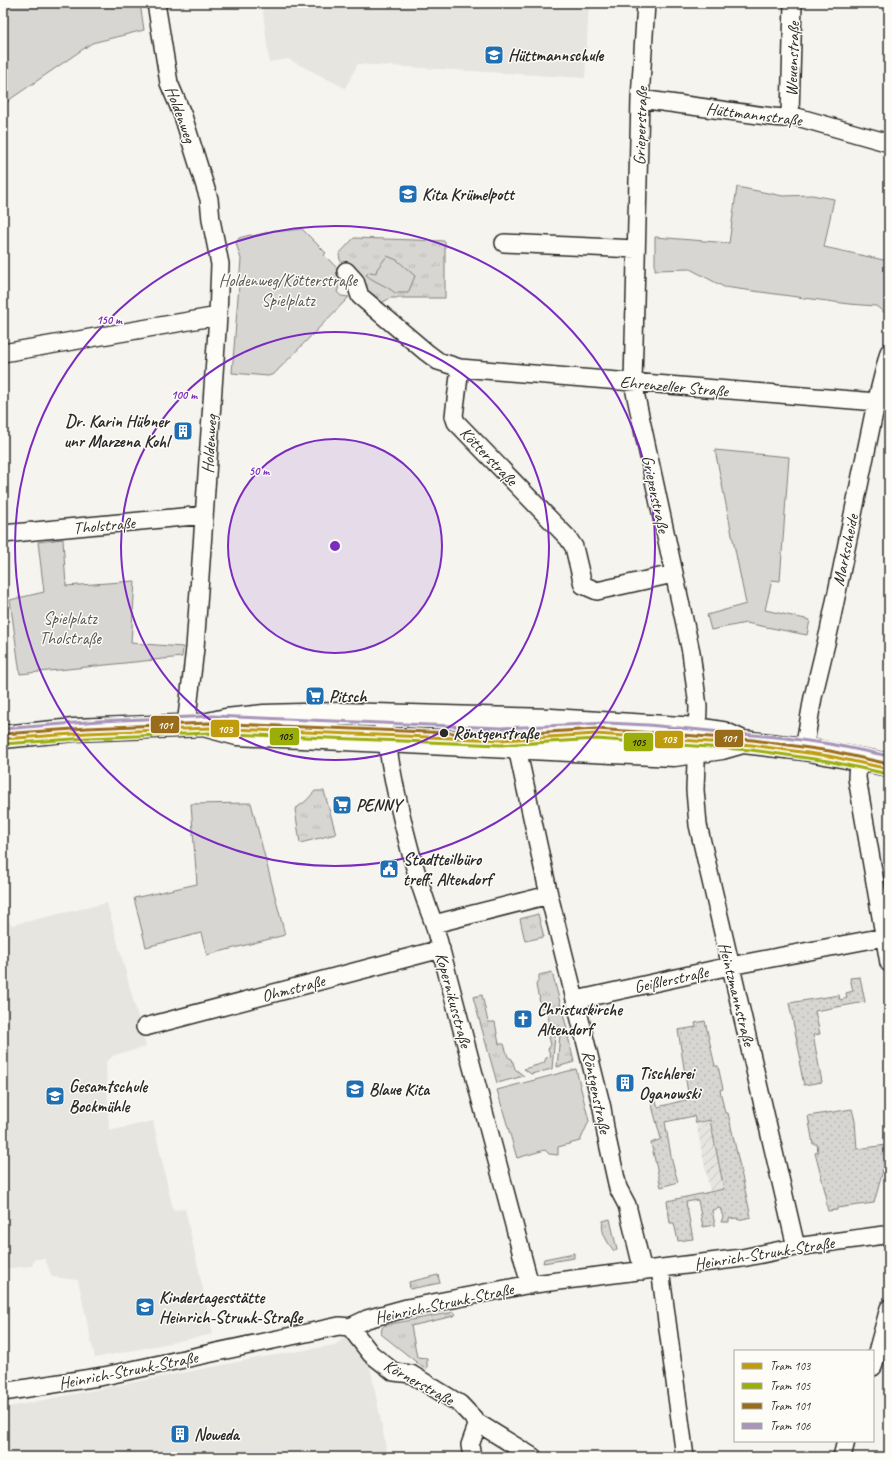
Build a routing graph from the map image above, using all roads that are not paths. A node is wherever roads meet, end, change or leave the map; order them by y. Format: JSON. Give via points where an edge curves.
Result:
{"nodes":[{"id":1,"x":156,"y":3,"type":"edge"},
{"id":2,"x":646,"y":3,"type":"edge"},
{"id":3,"x":794,"y":3,"type":"edge"},
{"id":4,"x":640,"y":99,"type":"junction"},
{"id":5,"x":790,"y":115,"type":"junction"},
{"id":6,"x":889,"y":143,"type":"edge"},
{"id":7,"x":504,"y":243,"type":"dead end"},
{"id":8,"x":636,"y":249,"type":"junction"},
{"id":9,"x":346,"y":271,"type":"dead end"},
{"id":10,"x":218,"y":316,"type":"junction"},
{"id":11,"x":889,"y":352,"type":"edge"},
{"id":12,"x":3,"y":353,"type":"edge"},
{"id":13,"x":460,"y":368,"type":"junction"},
{"id":14,"x":633,"y":383,"type":"junction"},
{"id":15,"x":883,"y":402,"type":"edge"},
{"id":16,"x":204,"y":515,"type":"junction"},
{"id":17,"x":3,"y":534,"type":"edge"},
{"id":18,"x":673,"y":574,"type":"junction"},
{"id":19,"x":382,"y":715,"type":"junction"},
{"id":20,"x":195,"y":725,"type":"junction"},
{"id":21,"x":3,"y":737,"type":"edge"},
{"id":22,"x":385,"y":740,"type":"junction"},
{"id":23,"x":698,"y":740,"type":"junction"},
{"id":24,"x":517,"y":748,"type":"junction"},
{"id":25,"x":804,"y":749,"type":"junction"},
{"id":26,"x":858,"y":759,"type":"junction"},
{"id":27,"x":889,"y":765,"type":"edge"},
{"id":28,"x":549,"y":895,"type":"junction"},
{"id":29,"x":434,"y":924,"type":"junction"},
{"id":30,"x":884,"y":937,"type":"junction"},
{"id":31,"x":441,"y":949,"type":"junction"},
{"id":32,"x":889,"y":963,"type":"edge"},
{"id":33,"x":730,"y":966,"type":"junction"},
{"id":34,"x":576,"y":1000,"type":"junction"},
{"id":35,"x":145,"y":1028,"type":"dead end"},
{"id":36,"x":889,"y":1235,"type":"edge"},
{"id":37,"x":796,"y":1248,"type":"junction"},
{"id":38,"x":652,"y":1270,"type":"junction"},
{"id":39,"x":530,"y":1285,"type":"junction"},
{"id":40,"x":889,"y":1308,"type":"edge"},
{"id":41,"x":350,"y":1327,"type":"junction"},
{"id":42,"x":874,"y":1363,"type":"edge"},
{"id":43,"x":3,"y":1392,"type":"edge"},
{"id":44,"x":478,"y":1423,"type":"junction"},
{"id":45,"x":846,"y":1442,"type":"edge"},
{"id":46,"x":472,"y":1457,"type":"edge"},
{"id":47,"x":533,"y":1457,"type":"edge"},
{"id":48,"x":685,"y":1457,"type":"edge"},
{"id":49,"x":842,"y":1457,"type":"edge"}],
"edges":[{"from":1,"to":10,"type":"street","name":"Holdenweg","via":[[169,83],[183,116],[209,199],[220,264]]},
{"from":2,"to":4,"type":"street","name":"Grieperstraße"},
{"from":3,"to":5,"type":"street","name":"Weuenstraße"},
{"from":4,"to":5,"type":"street","name":"Hüttmannstraße","via":[[773,117],[784,118]]},
{"from":4,"to":8,"type":"street","name":"Grieperstraße"},
{"from":5,"to":6,"type":"street","name":"Hüttmannstraße"},
{"from":7,"to":8,"type":"street"},
{"from":8,"to":14,"type":"street","name":"Grieperstraße"},
{"from":9,"to":13,"type":"street","via":[[355,281],[360,296],[438,361]]},
{"from":10,"to":12,"type":"street"},
{"from":10,"to":16,"type":"street","name":"Holdenweg"},
{"from":11,"to":15,"type":"street","name":"Markscheide"},
{"from":13,"to":14,"type":"street","name":"Ehrenzeller Straße"},
{"from":13,"to":18,"type":"street","name":"Kötterstraße","via":[[454,416],[456,422],[568,538],[574,547],[583,585],[596,591]]},
{"from":14,"to":15,"type":"street","name":"Ehrenzeller Straße"},
{"from":14,"to":18,"type":"street","name":"Grieperstraße"},
{"from":15,"to":25,"type":"street","name":"Markscheide","via":[[813,697]]},
{"from":16,"to":17,"type":"street","name":"Tholstraße"},
{"from":16,"to":20,"type":"street","name":"Holdenweg","via":[[195,648]]},
{"from":18,"to":23,"type":"street","name":"Grieperstraße","via":[[691,652],[698,707]]},
{"from":19,"to":20,"type":"main road","via":[[264,716]]},
{"from":19,"to":22,"type":"street","name":"Kopernikusstraße"},
{"from":19,"to":23,"type":"main road","via":[[579,721]]},
{"from":20,"to":21,"type":"main road","via":[[74,730]]},
{"from":20,"to":22,"type":"main road","via":[[237,734]]},
{"from":22,"to":24,"type":"main road"},
{"from":22,"to":29,"type":"street","name":"Kopernikusstraße","via":[[410,847]]},
{"from":23,"to":24,"type":"main road","via":[[674,755]]},
{"from":23,"to":25,"type":"main road","via":[[723,733],[743,742]]},
{"from":23,"to":33,"type":"street","name":"Heintzmannstraße","via":[[695,790],[698,825]]},
{"from":24,"to":28,"type":"street","name":"Röntgenstraße"},
{"from":25,"to":26,"type":"main road"},
{"from":26,"to":27,"type":"main road"},
{"from":26,"to":30,"type":"street","via":[[857,778]]},
{"from":28,"to":29,"type":"street"},
{"from":28,"to":34,"type":"street","name":"Röntgenstraße"},
{"from":29,"to":31,"type":"street","name":"Kopernikusstraße"},
{"from":30,"to":32,"type":"street"},
{"from":30,"to":33,"type":"street","name":"Geißlerstraße"},
{"from":31,"to":35,"type":"street","name":"Ohmstraße"},
{"from":31,"to":39,"type":"street","name":"Kopernikusstraße"},
{"from":33,"to":34,"type":"street","name":"Geißlerstraße"},
{"from":33,"to":37,"type":"street","name":"Heintzmannstraße"},
{"from":34,"to":38,"type":"street","name":"Röntgenstraße","via":[[618,1188]]},
{"from":36,"to":37,"type":"street","name":"Heinrich-Strunk-Straße"},
{"from":37,"to":38,"type":"street","name":"Heinrich-Strunk-Straße"},
{"from":38,"to":39,"type":"street","name":"Heinrich-Strunk-Straße"},
{"from":38,"to":48,"type":"street","name":"Röntgenstraße"},
{"from":39,"to":41,"type":"street","name":"Heinrich-Strunk-Straße","via":[[407,1308],[367,1319]]},
{"from":40,"to":42,"type":"street"},
{"from":41,"to":43,"type":"street","name":"Heinrich-Strunk-Straße","via":[[339,1326],[104,1376]]},
{"from":41,"to":44,"type":"street","name":"Körnerstraße","via":[[371,1354],[394,1372],[411,1374],[460,1404]]},
{"from":44,"to":46,"type":"street","via":[[470,1445]]},
{"from":44,"to":47,"type":"street","name":"Körnerstraße"},
{"from":45,"to":49,"type":"street"}]}
